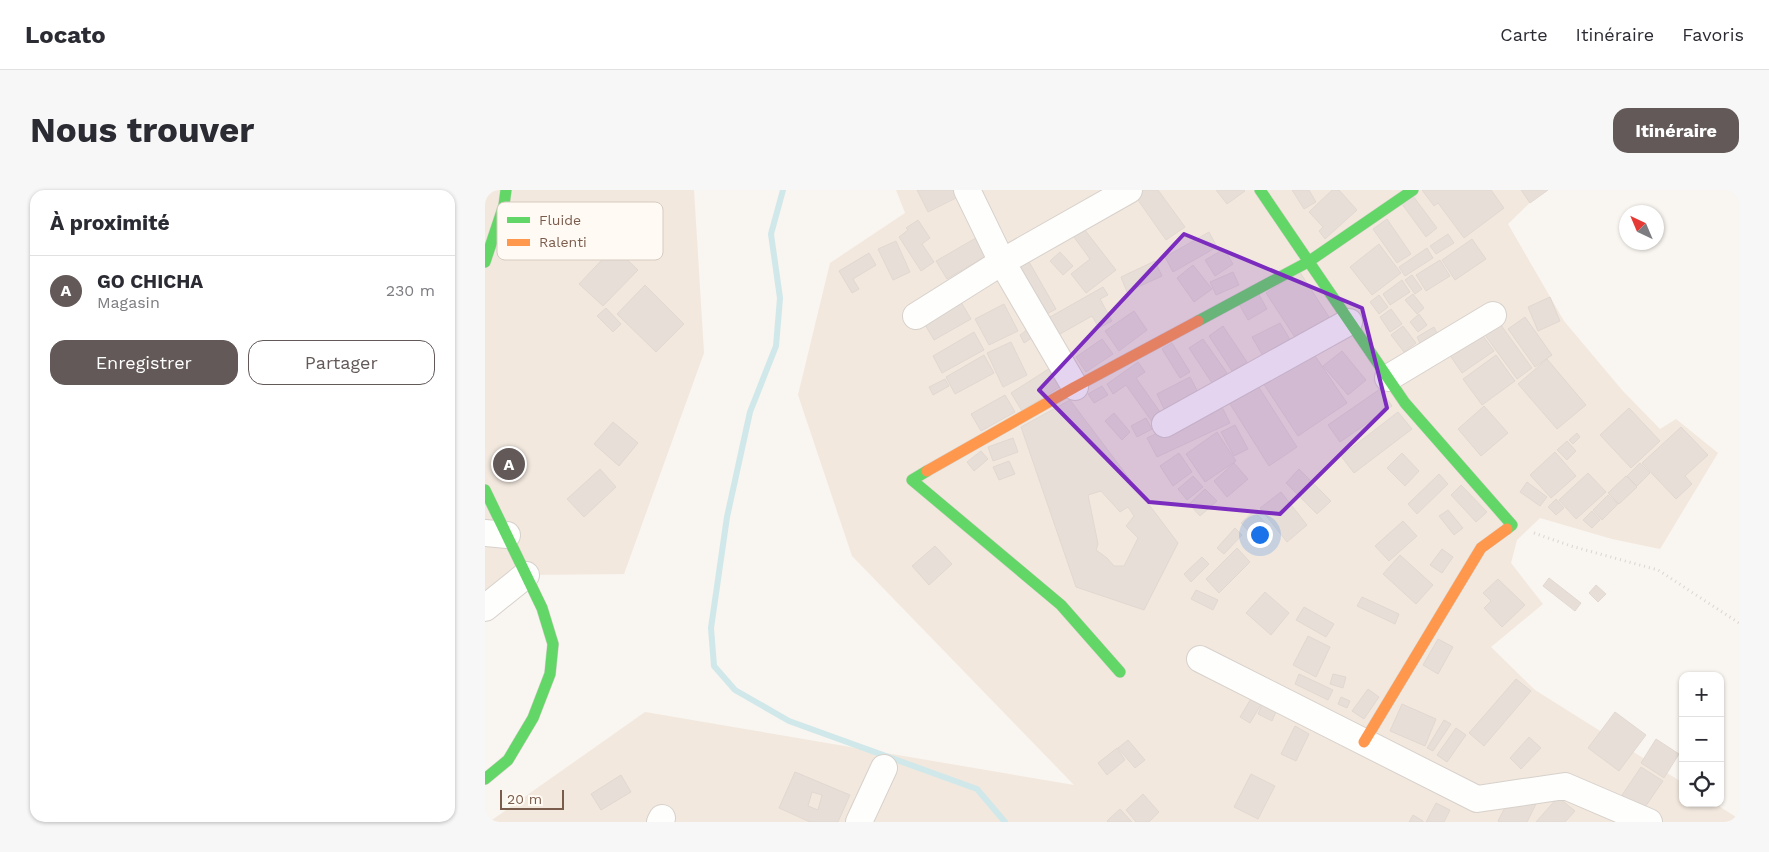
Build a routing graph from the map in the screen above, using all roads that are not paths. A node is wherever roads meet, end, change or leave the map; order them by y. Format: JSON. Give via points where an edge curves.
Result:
{"nodes":[{"id":1,"x":967,"y":190,"type":"edge"},
{"id":2,"x":1129,"y":190,"type":"edge"},
{"id":3,"x":1260,"y":190,"type":"edge"},
{"id":4,"x":1413,"y":190,"type":"edge"},
{"id":5,"x":497,"y":225,"type":"edge"},
{"id":6,"x":485,"y":262,"type":"edge"},
{"id":7,"x":1002,"y":262,"type":"junction"},
{"id":8,"x":1308,"y":262,"type":"junction"},
{"id":9,"x":916,"y":316,"type":"dead end"},
{"id":10,"x":1493,"y":316,"type":"dead end"},
{"id":11,"x":1349,"y":322,"type":"junction"},
{"id":12,"x":1388,"y":378,"type":"junction"},
{"id":13,"x":1075,"y":387,"type":"junction"},
{"id":14,"x":1165,"y":424,"type":"dead end"},
{"id":15,"x":485,"y":490,"type":"edge"},
{"id":16,"x":496,"y":534,"type":"edge"},
{"id":17,"x":526,"y":575,"type":"junction"},
{"id":18,"x":485,"y":608,"type":"edge"},
{"id":19,"x":1200,"y":659,"type":"dead end"},
{"id":20,"x":1121,"y":672,"type":"dead end"},
{"id":21,"x":1364,"y":742,"type":"junction"},
{"id":22,"x":884,"y":768,"type":"dead end"},
{"id":23,"x":485,"y":779,"type":"edge"},
{"id":24,"x":859,"y":822,"type":"edge"},
{"id":25,"x":1649,"y":822,"type":"edge"}],
"edges":[{"from":1,"to":7,"type":"street"},
{"from":2,"to":7,"type":"street"},
{"from":3,"to":8,"type":"street"},
{"from":4,"to":8,"type":"street"},
{"from":5,"to":6,"type":"street"},
{"from":7,"to":9,"type":"street"},
{"from":7,"to":13,"type":"street"},
{"from":8,"to":11,"type":"street"},
{"from":8,"to":13,"type":"street"},
{"from":10,"to":12,"type":"street"},
{"from":11,"to":12,"type":"street"},
{"from":11,"to":14,"type":"street"},
{"from":12,"to":21,"type":"street","via":[[1512,525],[1481,548]]},
{"from":13,"to":20,"type":"street","via":[[912,480],[1061,604]]},
{"from":15,"to":16,"type":"street"},
{"from":16,"to":17,"type":"street"},
{"from":17,"to":18,"type":"street"},
{"from":17,"to":23,"type":"street","via":[[542,608],[553,644],[550,674],[523,735],[507,760]]},
{"from":19,"to":21,"type":"street"},
{"from":21,"to":25,"type":"street","via":[[1477,799],[1565,786]]},
{"from":22,"to":24,"type":"street"}]}
